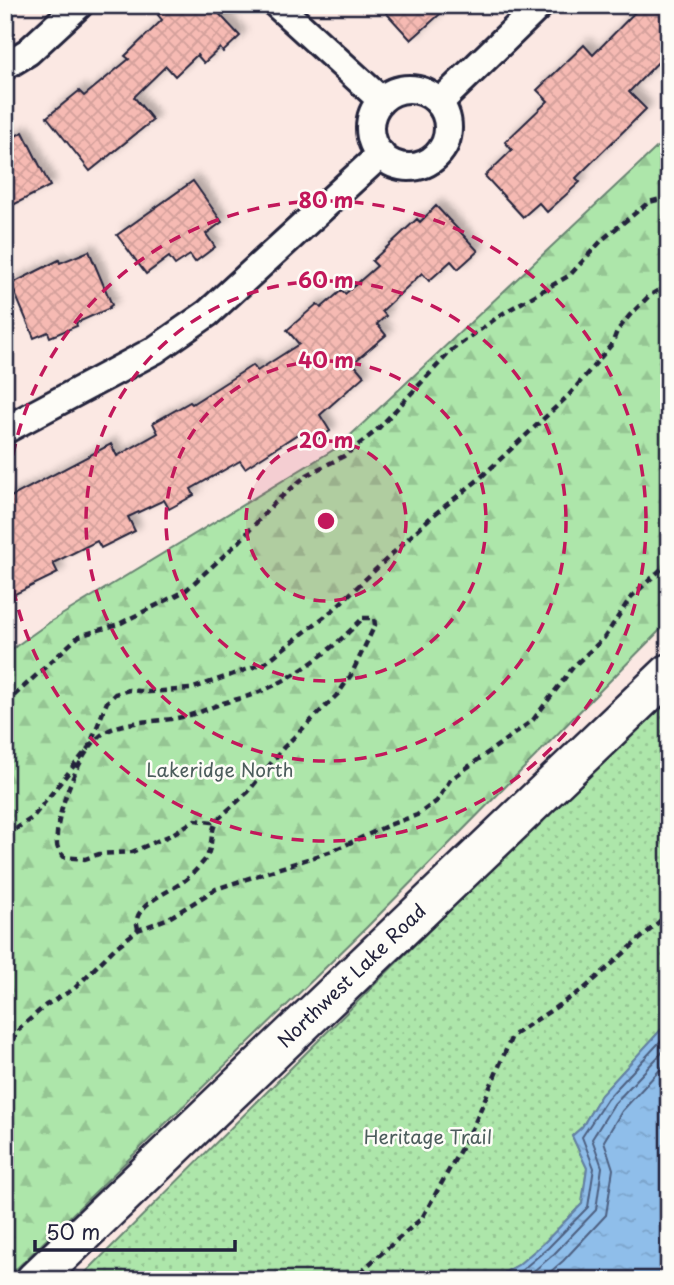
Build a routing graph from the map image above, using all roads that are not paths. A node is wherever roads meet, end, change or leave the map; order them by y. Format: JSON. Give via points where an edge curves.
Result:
{"nodes":[{"id":1,"x":79,"y":5,"type":"edge"},
{"id":2,"x":276,"y":5,"type":"edge"},
{"id":3,"x":540,"y":5,"type":"edge"},
{"id":4,"x":5,"y":66,"type":"edge"},
{"id":5,"x":382,"y":100,"type":"junction"},
{"id":6,"x":439,"y":103,"type":"junction"},
{"id":7,"x":380,"y":154,"type":"junction"},
{"id":8,"x":5,"y":430,"type":"edge"},
{"id":9,"x":669,"y":673,"type":"edge"},
{"id":10,"x":35,"y":1280,"type":"edge"}],
"edges":[{"from":1,"to":4,"type":"street","via":[[28,52]]},
{"from":2,"to":5,"type":"street"},
{"from":3,"to":6,"type":"street"},
{"from":5,"to":6,"type":"street","via":[[407,89],[428,94]]},
{"from":5,"to":7,"type":"street","via":[[370,127]]},
{"from":6,"to":7,"type":"street","via":[[448,131],[434,157],[407,167]]},
{"from":7,"to":8,"type":"street","via":[[208,313],[155,350]]},
{"from":9,"to":10,"type":"main road","name":"Northwest Lake Road"}]}
